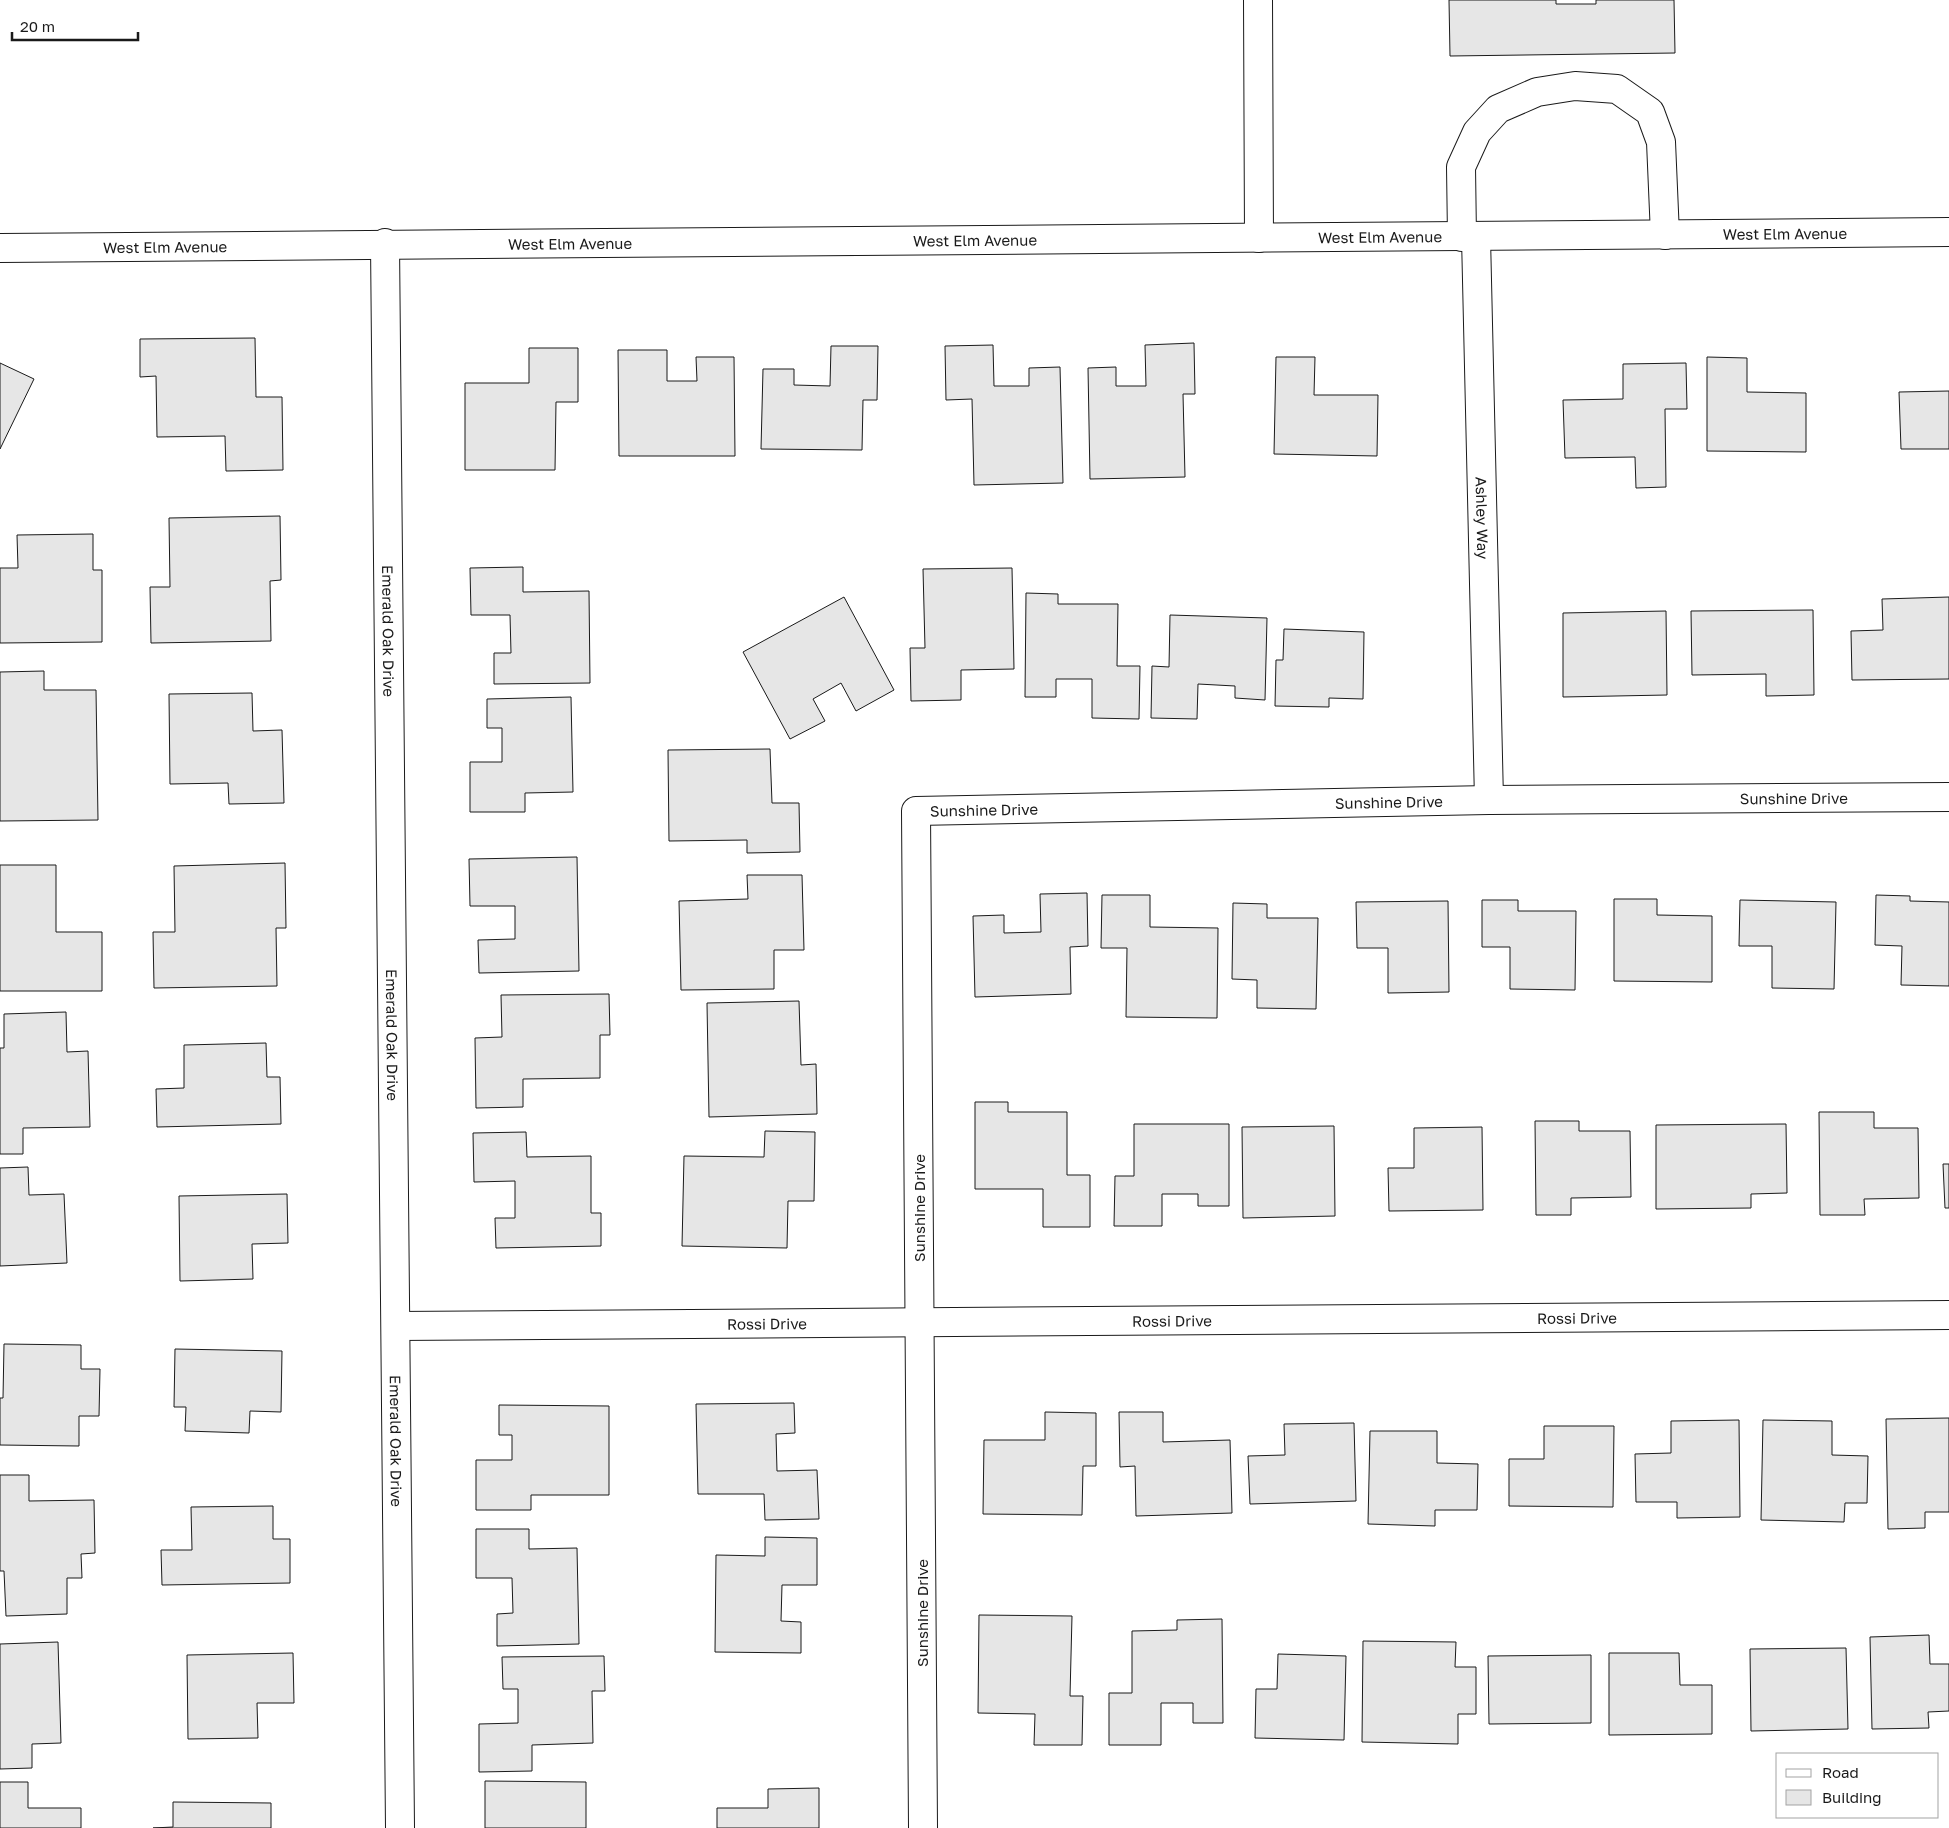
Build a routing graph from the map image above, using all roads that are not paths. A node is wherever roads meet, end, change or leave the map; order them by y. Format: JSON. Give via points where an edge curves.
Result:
{"nodes":[{"id":1,"x":1258,"y":0,"type":"edge"},
{"id":2,"x":1949,"y":232,"type":"edge"},
{"id":3,"x":1665,"y":235,"type":"junction"},
{"id":4,"x":1469,"y":237,"type":"junction"},
{"id":5,"x":1259,"y":238,"type":"junction"},
{"id":6,"x":385,"y":243,"type":"junction"},
{"id":7,"x":0,"y":248,"type":"edge"},
{"id":8,"x":1949,"y":797,"type":"edge"},
{"id":9,"x":1489,"y":800,"type":"junction"},
{"id":10,"x":1949,"y":1315,"type":"edge"},
{"id":11,"x":920,"y":1323,"type":"junction"},
{"id":12,"x":396,"y":1326,"type":"junction"},
{"id":13,"x":400,"y":1828,"type":"edge"},
{"id":14,"x":923,"y":1828,"type":"edge"}],
"edges":[{"from":1,"to":5,"type":"street"},
{"from":2,"to":3,"type":"street","name":"West Elm Avenue"},
{"from":3,"to":4,"type":"street","name":"West Elm Avenue"},
{"from":3,"to":4,"type":"street","name":"Ashley Way","via":[[1661,142],[1650,112],[1617,89],[1574,86],[1537,92],[1498,109],[1477,132],[1461,167]]},
{"from":4,"to":5,"type":"street","name":"West Elm Avenue"},
{"from":4,"to":9,"type":"street","name":"Ashley Way"},
{"from":5,"to":6,"type":"street","name":"West Elm Avenue"},
{"from":6,"to":7,"type":"street","name":"West Elm Avenue"},
{"from":6,"to":12,"type":"street","name":"Emerald Oak Drive"},
{"from":8,"to":9,"type":"street","name":"Sunshine Drive"},
{"from":9,"to":11,"type":"street","name":"Sunshine Drive","via":[[916,811]]},
{"from":10,"to":11,"type":"street","name":"Rossi Drive"},
{"from":11,"to":12,"type":"street","name":"Rossi Drive"},
{"from":11,"to":14,"type":"street","name":"Sunshine Drive"},
{"from":12,"to":13,"type":"street","name":"Emerald Oak Drive"}]}
